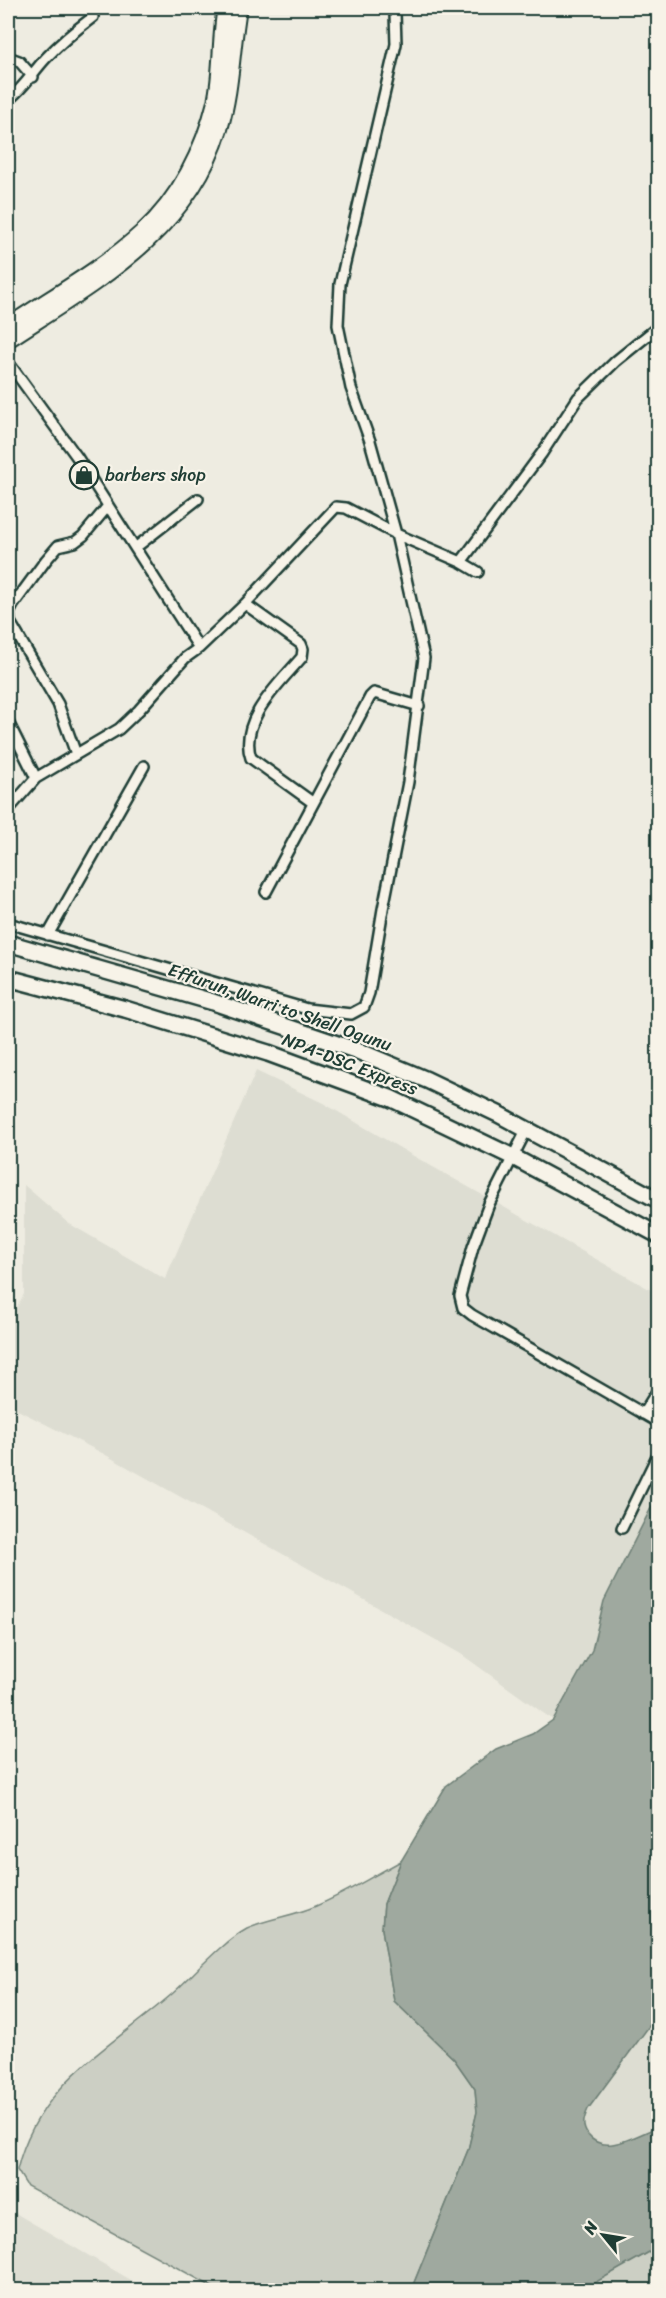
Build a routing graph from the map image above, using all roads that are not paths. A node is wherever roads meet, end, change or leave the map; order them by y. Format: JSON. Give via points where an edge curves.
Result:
{"nodes":[{"id":1,"x":225,"y":8,"type":"edge"},
{"id":2,"x":239,"y":8,"type":"edge"},
{"id":3,"x":393,"y":8,"type":"edge"},
{"id":4,"x":93,"y":17,"type":"dead end"},
{"id":5,"x":8,"y":57,"type":"edge"},
{"id":6,"x":33,"y":77,"type":"junction"},
{"id":7,"x":8,"y":100,"type":"edge"},
{"id":8,"x":8,"y":326,"type":"edge"},
{"id":9,"x":658,"y":327,"type":"edge"},
{"id":10,"x":8,"y":340,"type":"edge"},
{"id":11,"x":8,"y":362,"type":"edge"},
{"id":12,"x":198,"y":499,"type":"dead end"},
{"id":13,"x":108,"y":506,"type":"junction"},
{"id":14,"x":396,"y":534,"type":"junction"},
{"id":15,"x":135,"y":548,"type":"junction"},
{"id":16,"x":461,"y":562,"type":"junction"},
{"id":17,"x":478,"y":572,"type":"dead end"},
{"id":18,"x":245,"y":604,"type":"junction"},
{"id":19,"x":199,"y":648,"type":"junction"},
{"id":20,"x":418,"y":706,"type":"junction"},
{"id":21,"x":8,"y":722,"type":"edge"},
{"id":22,"x":76,"y":754,"type":"junction"},
{"id":23,"x":144,"y":766,"type":"dead end"},
{"id":24,"x":36,"y":778,"type":"junction"},
{"id":25,"x":312,"y":802,"type":"junction"},
{"id":26,"x":8,"y":810,"type":"edge"},
{"id":27,"x":266,"y":892,"type":"dead end"},
{"id":28,"x":8,"y":923,"type":"edge"},
{"id":29,"x":48,"y":935,"type":"junction"},
{"id":30,"x":8,"y":943,"type":"edge"},
{"id":31,"x":8,"y":978,"type":"edge"},
{"id":32,"x":527,"y":1129,"type":"junction"},
{"id":33,"x":513,"y":1157,"type":"junction"},
{"id":34,"x":658,"y":1200,"type":"edge"},
{"id":35,"x":658,"y":1235,"type":"edge"},
{"id":36,"x":658,"y":1389,"type":"edge"},
{"id":37,"x":644,"y":1414,"type":"junction"},
{"id":38,"x":658,"y":1422,"type":"edge"},
{"id":39,"x":658,"y":1454,"type":"edge"},
{"id":40,"x":622,"y":1528,"type":"dead end"}],
"edges":[{"from":1,"to":8,"type":"main road","via":[[215,101],[202,145],[181,184],[144,231]]},
{"from":2,"to":10,"type":"main road","via":[[230,85],[219,131],[199,175],[173,214],[144,246],[107,275]]},
{"from":3,"to":14,"type":"street","via":[[396,44],[340,284],[338,326],[351,388]]},
{"from":4,"to":6,"type":"street","via":[[45,59]]},
{"from":5,"to":6,"type":"street","via":[[19,61]]},
{"from":6,"to":7,"type":"street"},
{"from":9,"to":16,"type":"street","via":[[578,398]]},
{"from":11,"to":13,"type":"street"},
{"from":12,"to":15,"type":"street"},
{"from":13,"to":15,"type":"street"},
{"from":13,"to":22,"type":"street","via":[[83,536],[58,546],[9,613],[10,622],[58,704]]},
{"from":14,"to":16,"type":"street"},
{"from":14,"to":18,"type":"street","via":[[346,508],[336,507]]},
{"from":14,"to":20,"type":"street","via":[[424,658]]},
{"from":15,"to":19,"type":"street"},
{"from":16,"to":17,"type":"street"},
{"from":18,"to":19,"type":"street"},
{"from":18,"to":25,"type":"street","via":[[303,649],[302,657],[252,724],[248,749],[251,758]]},
{"from":19,"to":22,"type":"street","via":[[119,729]]},
{"from":20,"to":25,"type":"street","via":[[374,693]]},
{"from":20,"to":29,"type":"street","via":[[408,782],[364,1007],[351,1014],[307,1009]]},
{"from":21,"to":24,"type":"street"},
{"from":22,"to":24,"type":"street"},
{"from":23,"to":29,"type":"street"},
{"from":24,"to":26,"type":"street"},
{"from":25,"to":27,"type":"street"},
{"from":28,"to":29,"type":"street"},
{"from":30,"to":32,"type":"main road","name":"Effurun, Warri to Shell Ogunu","via":[[291,1027],[428,1080]]},
{"from":31,"to":33,"type":"main road","name":"NPA-DSC Express","via":[[277,1056],[390,1098]]},
{"from":32,"to":33,"type":"street"},
{"from":32,"to":34,"type":"main road","name":"Effurun, Warri to Shell Ogunu"},
{"from":33,"to":35,"type":"main road","name":"NPA-DSC Express"},
{"from":33,"to":37,"type":"street","via":[[473,1247],[460,1296],[464,1308]]},
{"from":36,"to":37,"type":"street"},
{"from":37,"to":38,"type":"street"},
{"from":39,"to":40,"type":"street"}]}
